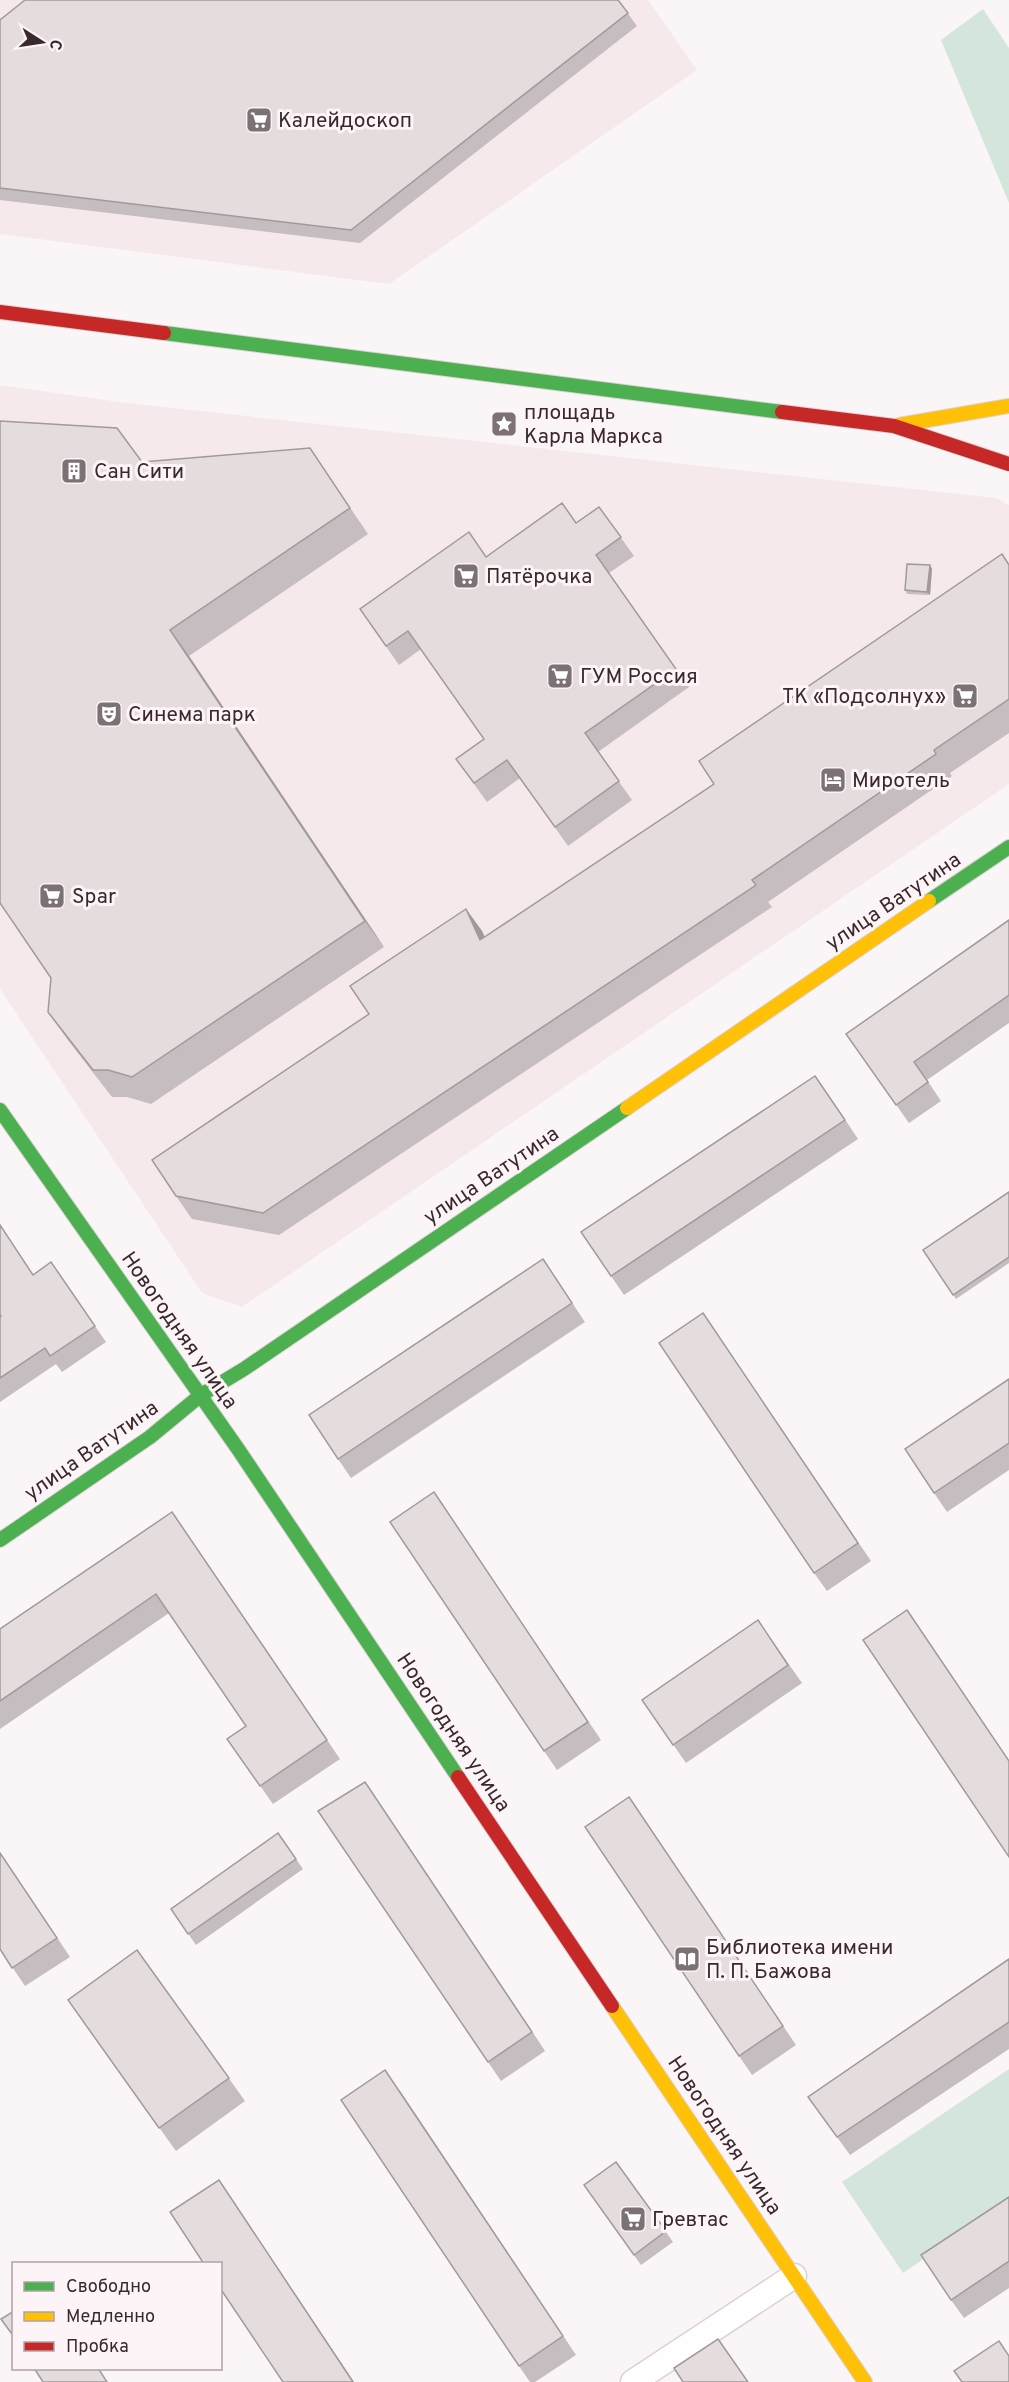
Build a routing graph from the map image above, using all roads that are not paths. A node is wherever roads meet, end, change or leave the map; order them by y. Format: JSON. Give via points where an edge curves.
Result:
{"nodes":[{"id":1,"x":0,"y":312,"type":"edge"},
{"id":2,"x":1009,"y":406,"type":"edge"},
{"id":3,"x":894,"y":426,"type":"junction"},
{"id":4,"x":1009,"y":464,"type":"edge"},
{"id":5,"x":1009,"y":847,"type":"edge"},
{"id":6,"x":0,"y":1110,"type":"edge"},
{"id":7,"x":201,"y":1395,"type":"junction"},
{"id":8,"x":0,"y":1540,"type":"edge"},
{"id":9,"x":794,"y":2276,"type":"junction"},
{"id":10,"x":633,"y":2382,"type":"edge"},
{"id":11,"x":865,"y":2382,"type":"edge"}],
"edges":[{"from":1,"to":3,"type":"main road"},
{"from":2,"to":3,"type":"main road"},
{"from":3,"to":4,"type":"main road"},
{"from":5,"to":7,"type":"main road","name":"улица Ватутина"},
{"from":6,"to":7,"type":"main road","name":"Новогодняя улица"},
{"from":7,"to":8,"type":"main road","name":"улица Ватутина","via":[[150,1437]]},
{"from":7,"to":9,"type":"main road","name":"Новогодняя улица"},
{"from":9,"to":10,"type":"street"},
{"from":9,"to":11,"type":"main road","name":"Новогодняя улица"}]}
